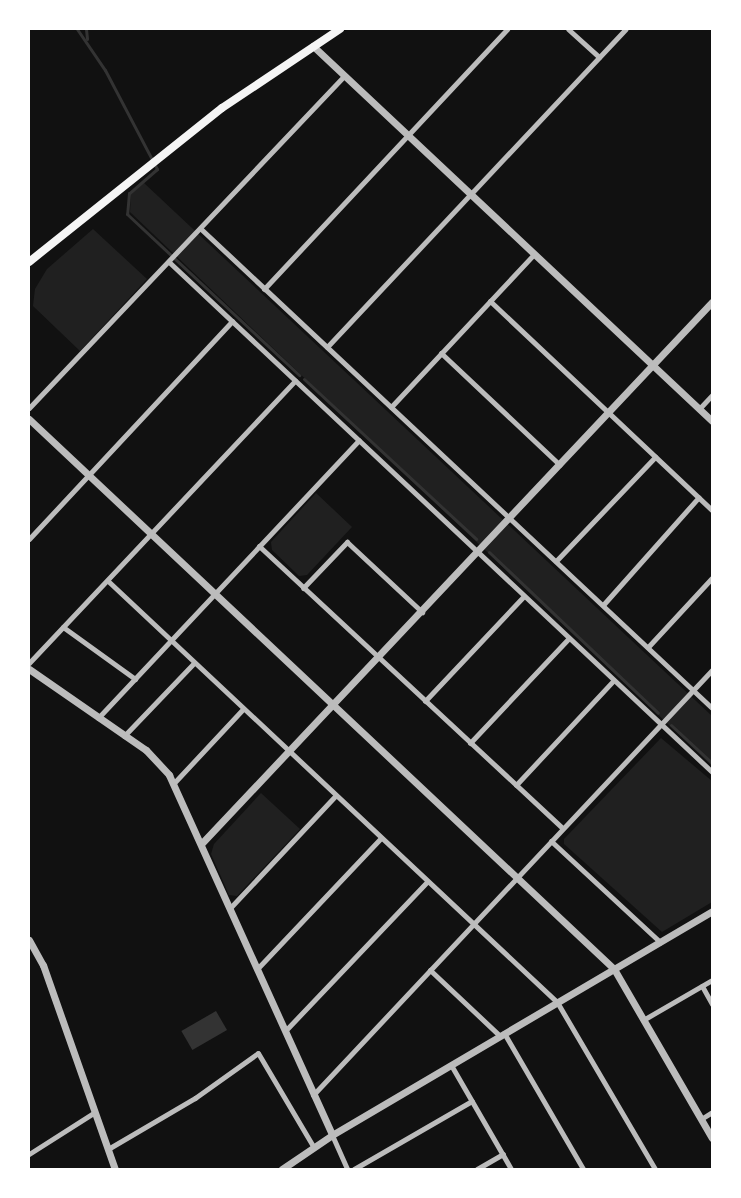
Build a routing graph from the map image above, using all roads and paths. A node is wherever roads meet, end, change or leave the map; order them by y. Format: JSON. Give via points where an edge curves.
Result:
{"nodes":[{"id":1,"x":340,"y":29,"type":"edge"},
{"id":2,"x":507,"y":29,"type":"edge"},
{"id":3,"x":568,"y":29,"type":"edge"},
{"id":4,"x":626,"y":29,"type":"edge"},
{"id":5,"x":313,"y":46,"type":"junction"},
{"id":6,"x":599,"y":58,"type":"junction"},
{"id":7,"x":344,"y":76,"type":"junction"},
{"id":8,"x":408,"y":135,"type":"junction"},
{"id":9,"x":471,"y":194,"type":"junction"},
{"id":10,"x":202,"y":229,"type":"junction"},
{"id":11,"x":534,"y":254,"type":"junction"},
{"id":12,"x":29,"y":262,"type":"edge"},
{"id":13,"x":169,"y":262,"type":"junction"},
{"id":14,"x":264,"y":289,"type":"junction"},
{"id":15,"x":490,"y":302,"type":"junction"},
{"id":16,"x":712,"y":302,"type":"edge"},
{"id":17,"x":232,"y":321,"type":"junction"},
{"id":18,"x":327,"y":347,"type":"junction"},
{"id":19,"x":441,"y":353,"type":"junction"},
{"id":20,"x":653,"y":366,"type":"junction"},
{"id":21,"x":295,"y":381,"type":"junction"},
{"id":22,"x":712,"y":395,"type":"edge"},
{"id":23,"x":391,"y":407,"type":"junction"},
{"id":24,"x":29,"y":408,"type":"edge"},
{"id":25,"x":699,"y":409,"type":"junction"},
{"id":26,"x":608,"y":413,"type":"junction"},
{"id":27,"x":29,"y":418,"type":"edge"},
{"id":28,"x":712,"y":422,"type":"edge"},
{"id":29,"x":358,"y":440,"type":"junction"},
{"id":30,"x":655,"y":457,"type":"junction"},
{"id":31,"x":560,"y":465,"type":"junction"},
{"id":32,"x":88,"y":474,"type":"junction"},
{"id":33,"x":699,"y":497,"type":"junction"},
{"id":34,"x":712,"y":510,"type":"edge"},
{"id":35,"x":510,"y":517,"type":"junction"},
{"id":36,"x":151,"y":534,"type":"junction"},
{"id":37,"x":29,"y":539,"type":"edge"},
{"id":38,"x":259,"y":546,"type":"junction"},
{"id":39,"x":477,"y":552,"type":"junction"},
{"id":40,"x":556,"y":561,"type":"junction"},
{"id":41,"x":712,"y":578,"type":"edge"},
{"id":42,"x":108,"y":581,"type":"junction"},
{"id":43,"x":303,"y":588,"type":"junction"},
{"id":44,"x":215,"y":594,"type":"junction"},
{"id":45,"x":524,"y":596,"type":"junction"},
{"id":46,"x":603,"y":605,"type":"junction"},
{"id":47,"x":422,"y":612,"type":"junction"},
{"id":48,"x":64,"y":627,"type":"junction"},
{"id":49,"x":568,"y":639,"type":"junction"},
{"id":50,"x":170,"y":641,"type":"junction"},
{"id":51,"x":648,"y":647,"type":"junction"},
{"id":52,"x":379,"y":659,"type":"junction"},
{"id":53,"x":29,"y":663,"type":"edge"},
{"id":54,"x":194,"y":663,"type":"junction"},
{"id":55,"x":29,"y":669,"type":"edge"},
{"id":56,"x":712,"y":670,"type":"edge"},
{"id":57,"x":135,"y":679,"type":"junction"},
{"id":58,"x":613,"y":681,"type":"junction"},
{"id":59,"x":694,"y":690,"type":"junction"},
{"id":60,"x":425,"y":701,"type":"junction"},
{"id":61,"x":334,"y":706,"type":"junction"},
{"id":62,"x":712,"y":708,"type":"edge"},
{"id":63,"x":243,"y":709,"type":"junction"},
{"id":64,"x":98,"y":718,"type":"junction"},
{"id":65,"x":660,"y":724,"type":"junction"},
{"id":66,"x":124,"y":736,"type":"junction"},
{"id":67,"x":470,"y":743,"type":"junction"},
{"id":68,"x":290,"y":753,"type":"junction"},
{"id":69,"x":712,"y":772,"type":"edge"},
{"id":70,"x":173,"y":784,"type":"junction"},
{"id":71,"x":516,"y":785,"type":"junction"},
{"id":72,"x":335,"y":796,"type":"junction"},
{"id":73,"x":562,"y":828,"type":"junction"},
{"id":74,"x":381,"y":838,"type":"junction"},
{"id":75,"x":551,"y":841,"type":"junction"},
{"id":76,"x":202,"y":844,"type":"junction"},
{"id":77,"x":518,"y":877,"type":"junction"},
{"id":78,"x":427,"y":882,"type":"junction"},
{"id":79,"x":230,"y":908,"type":"junction"},
{"id":80,"x":712,"y":911,"type":"edge"},
{"id":81,"x":473,"y":925,"type":"junction"},
{"id":82,"x":29,"y":940,"type":"edge"},
{"id":83,"x":660,"y":942,"type":"junction"},
{"id":84,"x":32,"y":953,"type":"edge"},
{"id":85,"x":257,"y":969,"type":"junction"},
{"id":86,"x":614,"y":969,"type":"junction"},
{"id":87,"x":430,"y":970,"type":"junction"},
{"id":88,"x":712,"y":980,"type":"edge"},
{"id":89,"x":702,"y":986,"type":"junction"},
{"id":90,"x":557,"y":1002,"type":"junction"},
{"id":91,"x":712,"y":1004,"type":"edge"},
{"id":92,"x":643,"y":1020,"type":"junction"},
{"id":93,"x":285,"y":1031,"type":"junction"},
{"id":94,"x":502,"y":1035,"type":"junction"},
{"id":95,"x":451,"y":1065,"type":"junction"},
{"id":96,"x":313,"y":1095,"type":"junction"},
{"id":97,"x":472,"y":1101,"type":"junction"},
{"id":98,"x":95,"y":1112,"type":"junction"},
{"id":99,"x":712,"y":1112,"type":"edge"},
{"id":100,"x":701,"y":1119,"type":"junction"},
{"id":101,"x":332,"y":1135,"type":"junction"},
{"id":102,"x":712,"y":1138,"type":"edge"},
{"id":103,"x":313,"y":1146,"type":"junction"},
{"id":104,"x":108,"y":1149,"type":"junction"},
{"id":105,"x":29,"y":1154,"type":"edge"},
{"id":106,"x":503,"y":1154,"type":"junction"},
{"id":107,"x":115,"y":1169,"type":"edge"},
{"id":108,"x":282,"y":1169,"type":"edge"},
{"id":109,"x":347,"y":1169,"type":"edge"},
{"id":110,"x":354,"y":1169,"type":"edge"},
{"id":111,"x":477,"y":1169,"type":"edge"},
{"id":112,"x":511,"y":1169,"type":"edge"},
{"id":113,"x":583,"y":1169,"type":"edge"},
{"id":114,"x":655,"y":1169,"type":"edge"}],
"edges":[{"from":1,"to":5,"type":"main road"},
{"from":2,"to":8,"type":"street"},
{"from":3,"to":6,"type":"street"},
{"from":4,"to":6,"type":"street"},
{"from":5,"to":7,"type":"street"},
{"from":5,"to":12,"type":"main road","via":[[156,158]]},
{"from":6,"to":9,"type":"street"},
{"from":7,"to":8,"type":"street"},
{"from":7,"to":10,"type":"street"},
{"from":8,"to":9,"type":"street"},
{"from":8,"to":14,"type":"street"},
{"from":9,"to":11,"type":"street"},
{"from":9,"to":18,"type":"street"},
{"from":10,"to":13,"type":"street"},
{"from":10,"to":14,"type":"street"},
{"from":11,"to":15,"type":"street"},
{"from":11,"to":20,"type":"street"},
{"from":13,"to":17,"type":"street"},
{"from":13,"to":24,"type":"street"},
{"from":14,"to":18,"type":"street"},
{"from":15,"to":19,"type":"street"},
{"from":15,"to":26,"type":"street"},
{"from":16,"to":20,"type":"street"},
{"from":17,"to":21,"type":"street"},
{"from":17,"to":32,"type":"street"},
{"from":18,"to":23,"type":"street"},
{"from":19,"to":23,"type":"street"},
{"from":19,"to":31,"type":"street"},
{"from":20,"to":25,"type":"street"},
{"from":20,"to":26,"type":"street"},
{"from":21,"to":29,"type":"street"},
{"from":21,"to":36,"type":"street"},
{"from":22,"to":25,"type":"street"},
{"from":23,"to":35,"type":"street"},
{"from":25,"to":28,"type":"street"},
{"from":26,"to":30,"type":"street"},
{"from":26,"to":31,"type":"street"},
{"from":27,"to":32,"type":"street"},
{"from":29,"to":38,"type":"street"},
{"from":29,"to":39,"type":"street"},
{"from":30,"to":33,"type":"street"},
{"from":30,"to":40,"type":"street"},
{"from":31,"to":35,"type":"street"},
{"from":32,"to":36,"type":"street"},
{"from":32,"to":37,"type":"street"},
{"from":33,"to":34,"type":"street"},
{"from":33,"to":46,"type":"street"},
{"from":35,"to":39,"type":"street"},
{"from":35,"to":40,"type":"street"},
{"from":36,"to":42,"type":"street"},
{"from":36,"to":44,"type":"street"},
{"from":38,"to":43,"type":"street"},
{"from":38,"to":44,"type":"street"},
{"from":39,"to":45,"type":"street"},
{"from":39,"to":47,"type":"street"},
{"from":40,"to":46,"type":"street"},
{"from":41,"to":51,"type":"street"},
{"from":42,"to":48,"type":"street"},
{"from":42,"to":50,"type":"street"},
{"from":43,"to":47,"type":"street","via":[[347,542]]},
{"from":43,"to":52,"type":"street"},
{"from":44,"to":50,"type":"street"},
{"from":44,"to":61,"type":"street"},
{"from":45,"to":49,"type":"street"},
{"from":45,"to":60,"type":"street"},
{"from":46,"to":51,"type":"street"},
{"from":47,"to":52,"type":"street"},
{"from":48,"to":53,"type":"street"},
{"from":48,"to":57,"type":"street"},
{"from":49,"to":58,"type":"street"},
{"from":49,"to":67,"type":"street"},
{"from":50,"to":54,"type":"street"},
{"from":50,"to":57,"type":"street"},
{"from":51,"to":59,"type":"street"},
{"from":52,"to":60,"type":"street"},
{"from":52,"to":61,"type":"street"},
{"from":54,"to":63,"type":"street"},
{"from":54,"to":66,"type":"street"},
{"from":55,"to":64,"type":"street"},
{"from":56,"to":59,"type":"street"},
{"from":57,"to":64,"type":"street"},
{"from":58,"to":65,"type":"street"},
{"from":58,"to":71,"type":"street"},
{"from":59,"to":62,"type":"street"},
{"from":59,"to":65,"type":"street"},
{"from":60,"to":67,"type":"street"},
{"from":61,"to":68,"type":"street"},
{"from":61,"to":77,"type":"street"},
{"from":63,"to":68,"type":"street"},
{"from":63,"to":70,"type":"street"},
{"from":64,"to":66,"type":"street"},
{"from":65,"to":69,"type":"street"},
{"from":65,"to":73,"type":"street"},
{"from":66,"to":70,"type":"street","via":[[158,762]]},
{"from":67,"to":71,"type":"street"},
{"from":68,"to":72,"type":"street"},
{"from":68,"to":76,"type":"street"},
{"from":70,"to":76,"type":"street"},
{"from":71,"to":73,"type":"street"},
{"from":72,"to":74,"type":"street"},
{"from":72,"to":79,"type":"street"},
{"from":73,"to":75,"type":"street"},
{"from":74,"to":78,"type":"street"},
{"from":74,"to":85,"type":"street"},
{"from":75,"to":77,"type":"street"},
{"from":75,"to":83,"type":"street"},
{"from":76,"to":79,"type":"street"},
{"from":77,"to":81,"type":"street"},
{"from":77,"to":86,"type":"street"},
{"from":78,"to":81,"type":"street"},
{"from":78,"to":93,"type":"street"},
{"from":79,"to":85,"type":"street"},
{"from":80,"to":83,"type":"street"},
{"from":81,"to":87,"type":"street"},
{"from":81,"to":90,"type":"street"},
{"from":82,"to":84,"type":"street"},
{"from":83,"to":86,"type":"street"},
{"from":84,"to":98,"type":"street"},
{"from":85,"to":93,"type":"street"},
{"from":86,"to":90,"type":"street"},
{"from":86,"to":92,"type":"street"},
{"from":87,"to":94,"type":"street"},
{"from":87,"to":96,"type":"street"},
{"from":88,"to":89,"type":"street"},
{"from":89,"to":91,"type":"street"},
{"from":89,"to":92,"type":"street"},
{"from":90,"to":94,"type":"street"},
{"from":90,"to":114,"type":"street"},
{"from":92,"to":100,"type":"street"},
{"from":93,"to":96,"type":"street"},
{"from":94,"to":95,"type":"street"},
{"from":94,"to":113,"type":"street"},
{"from":95,"to":97,"type":"street"},
{"from":95,"to":101,"type":"street"},
{"from":96,"to":101,"type":"street"},
{"from":97,"to":106,"type":"street"},
{"from":97,"to":110,"type":"street"},
{"from":98,"to":104,"type":"street"},
{"from":98,"to":105,"type":"street"},
{"from":99,"to":100,"type":"street"},
{"from":100,"to":102,"type":"street"},
{"from":101,"to":103,"type":"street"},
{"from":101,"to":109,"type":"street"},
{"from":103,"to":104,"type":"street","via":[[258,1053],[196,1098]]},
{"from":103,"to":108,"type":"street"},
{"from":104,"to":107,"type":"street"},
{"from":106,"to":111,"type":"street"},
{"from":106,"to":112,"type":"street"}]}
